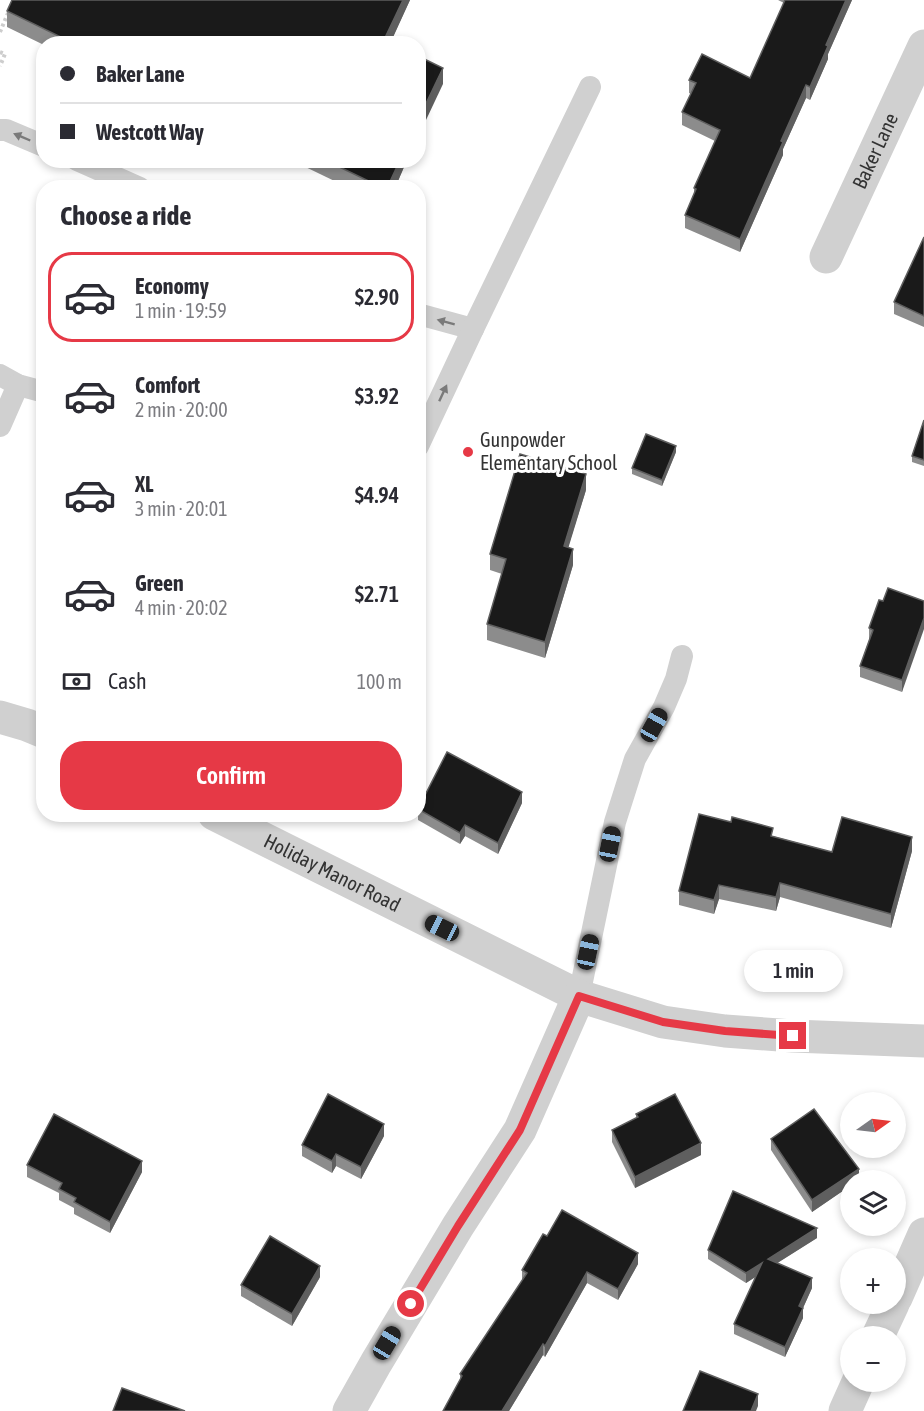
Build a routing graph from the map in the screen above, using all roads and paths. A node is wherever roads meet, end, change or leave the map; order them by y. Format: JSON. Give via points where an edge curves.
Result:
{"nodes":[{"id":1,"x":9,"y":11,"type":"edge"},
{"id":2,"x":0,"y":32,"type":"edge"},
{"id":3,"x":924,"y":46,"type":"edge"},
{"id":4,"x":0,"y":52,"type":"edge"},
{"id":5,"x":0,"y":66,"type":"edge"},
{"id":6,"x":590,"y":87,"type":"dead end"},
{"id":7,"x":0,"y":130,"type":"edge"},
{"id":8,"x":36,"y":143,"type":"edge"},
{"id":9,"x":95,"y":168,"type":"edge"},
{"id":10,"x":122,"y":180,"type":"edge"},
{"id":11,"x":826,"y":257,"type":"dead end"},
{"id":12,"x":426,"y":316,"type":"edge"},
{"id":13,"x":473,"y":329,"type":"junction"},
{"id":14,"x":9,"y":380,"type":"edge"},
{"id":15,"x":36,"y":389,"type":"edge"},
{"id":16,"x":0,"y":426,"type":"edge"},
{"id":17,"x":426,"y":429,"type":"edge"},
{"id":18,"x":682,"y":656,"type":"dead end"},
{"id":19,"x":0,"y":717,"type":"edge"},
{"id":20,"x":36,"y":729,"type":"edge"},
{"id":21,"x":239,"y":822,"type":"edge"},
{"id":22,"x":579,"y":996,"type":"junction"},
{"id":23,"x":924,"y":1041,"type":"edge"},
{"id":24,"x":924,"y":1234,"type":"edge"},
{"id":25,"x":906,"y":1275,"type":"edge"},
{"id":26,"x":853,"y":1392,"type":"edge"},
{"id":27,"x":349,"y":1411,"type":"edge"},
{"id":28,"x":844,"y":1411,"type":"edge"}],
"edges":[{"from":1,"to":2,"type":"path"},
{"from":3,"to":11,"type":"street","name":"Baker Lane"},
{"from":4,"to":5,"type":"path","via":[[5,54]]},
{"from":6,"to":13,"type":"lane"},
{"from":8,"to":7,"type":"lane","one_way":true},
{"from":9,"to":10,"type":"lane"},
{"from":13,"to":12,"type":"lane","one_way":true},
{"from":17,"to":13,"type":"lane","one_way":true},
{"from":14,"to":15,"type":"lane"},
{"from":14,"to":16,"type":"lane"},
{"from":18,"to":22,"type":"lane","via":[[676,679],[635,759],[615,822]]},
{"from":19,"to":20,"type":"street"},
{"from":21,"to":22,"type":"street","name":"Holiday Manor Road"},
{"from":22,"to":23,"type":"street","name":"Holiday Manor Road","via":[[663,1022],[725,1031]]},
{"from":22,"to":27,"type":"street","via":[[520,1130],[458,1226]]},
{"from":24,"to":25,"type":"street"},
{"from":26,"to":28,"type":"street"}]}
